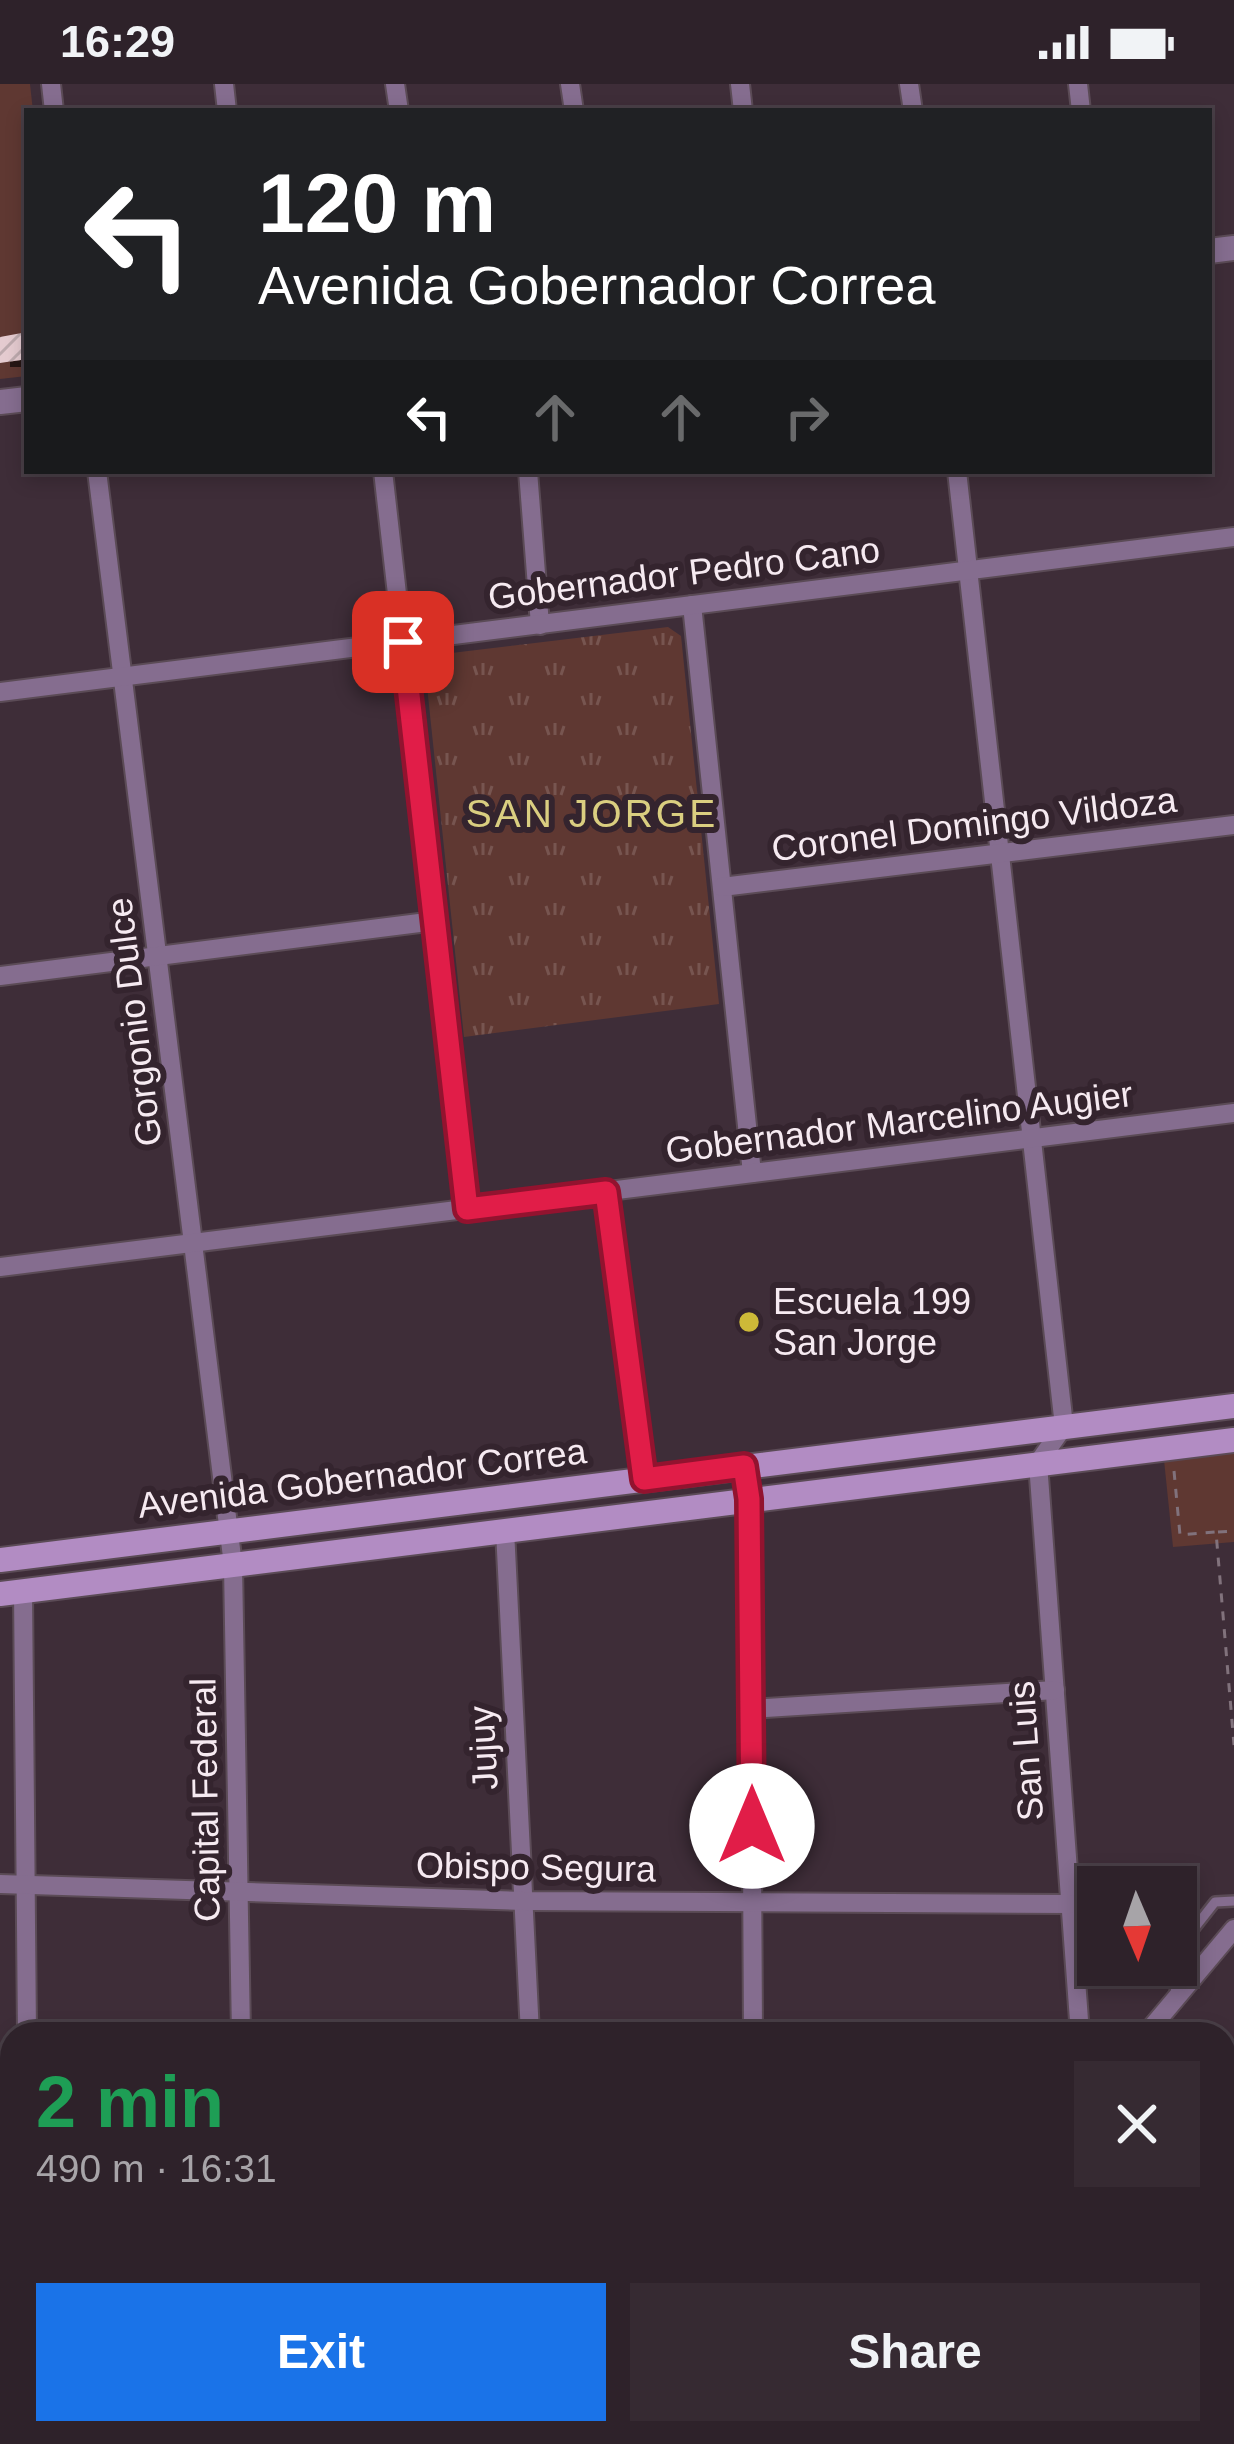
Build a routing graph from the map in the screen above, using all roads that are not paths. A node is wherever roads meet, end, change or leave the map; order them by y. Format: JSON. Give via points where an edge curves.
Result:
{"nodes":[{"id":1,"x":97,"y":474,"type":"edge"},
{"id":2,"x":383,"y":474,"type":"edge"},
{"id":3,"x":528,"y":474,"type":"edge"},
{"id":4,"x":956,"y":474,"type":"edge"},
{"id":5,"x":1234,"y":537,"type":"edge"},
{"id":6,"x":968,"y":571,"type":"junction"},
{"id":7,"x":692,"y":605,"type":"junction"},
{"id":8,"x":540,"y":625,"type":"junction"},
{"id":9,"x":403,"y":642,"type":"junction"},
{"id":10,"x":124,"y":677,"type":"junction"},
{"id":11,"x":0,"y":692,"type":"edge"},
{"id":12,"x":1234,"y":825,"type":"edge"},
{"id":13,"x":1000,"y":854,"type":"junction"},
{"id":14,"x":722,"y":887,"type":"junction"},
{"id":15,"x":435,"y":921,"type":"junction"},
{"id":16,"x":160,"y":956,"type":"junction"},
{"id":17,"x":0,"y":976,"type":"edge"},
{"id":18,"x":1234,"y":1113,"type":"edge"},
{"id":19,"x":1032,"y":1138,"type":"junction"},
{"id":20,"x":752,"y":1173,"type":"junction"},
{"id":21,"x":606,"y":1192,"type":"junction"},
{"id":22,"x":467,"y":1209,"type":"junction"},
{"id":23,"x":194,"y":1243,"type":"junction"},
{"id":24,"x":0,"y":1267,"type":"edge"},
{"id":25,"x":1234,"y":1406,"type":"edge"},
{"id":26,"x":1064,"y":1426,"type":"junction"},
{"id":27,"x":1234,"y":1440,"type":"edge"},
{"id":28,"x":1038,"y":1463,"type":"junction"},
{"id":29,"x":744,"y":1466,"type":"junction"},
{"id":30,"x":644,"y":1479,"type":"junction"},
{"id":31,"x":749,"y":1499,"type":"junction"},
{"id":32,"x":505,"y":1530,"type":"junction"},
{"id":33,"x":230,"y":1531,"type":"junction"},
{"id":34,"x":0,"y":1559,"type":"edge"},
{"id":35,"x":233,"y":1564,"type":"junction"},
{"id":36,"x":11,"y":1592,"type":"edge"},
{"id":37,"x":1055,"y":1690,"type":"junction"},
{"id":38,"x":751,"y":1709,"type":"junction"},
{"id":39,"x":0,"y":1884,"type":"edge"},
{"id":40,"x":27,"y":1885,"type":"junction"},
{"id":41,"x":240,"y":1892,"type":"junction"},
{"id":42,"x":524,"y":1901,"type":"junction"},
{"id":43,"x":1234,"y":1901,"type":"edge"},
{"id":44,"x":752,"y":1904,"type":"junction"},
{"id":45,"x":1070,"y":1904,"type":"junction"},
{"id":46,"x":1233,"y":1932,"type":"edge"},
{"id":47,"x":1174,"y":2001,"type":"junction"},
{"id":48,"x":27,"y":2022,"type":"edge"},
{"id":49,"x":242,"y":2022,"type":"edge"},
{"id":50,"x":529,"y":2022,"type":"edge"},
{"id":51,"x":753,"y":2022,"type":"edge"},
{"id":52,"x":1079,"y":2022,"type":"edge"},
{"id":53,"x":1156,"y":2022,"type":"edge"}],
"edges":[{"from":1,"to":10,"type":"street","name":"Gorgonio Dulce"},
{"from":2,"to":9,"type":"street"},
{"from":3,"to":8,"type":"street"},
{"from":4,"to":6,"type":"street"},
{"from":5,"to":6,"type":"street","name":"Gobernador Pedro Cano"},
{"from":6,"to":7,"type":"street","name":"Gobernador Pedro Cano"},
{"from":6,"to":13,"type":"street"},
{"from":7,"to":8,"type":"street","name":"Gobernador Pedro Cano"},
{"from":7,"to":14,"type":"street"},
{"from":8,"to":9,"type":"street","name":"Gobernador Pedro Cano"},
{"from":9,"to":10,"type":"street","name":"Gobernador Pedro Cano"},
{"from":9,"to":15,"type":"street"},
{"from":10,"to":11,"type":"street","name":"Gobernador Pedro Cano"},
{"from":10,"to":16,"type":"street","name":"Gorgonio Dulce"},
{"from":12,"to":13,"type":"street","name":"Coronel Domingo Vildoza"},
{"from":13,"to":14,"type":"street","name":"Coronel Domingo Vildoza"},
{"from":13,"to":19,"type":"street"},
{"from":14,"to":20,"type":"street"},
{"from":15,"to":16,"type":"street"},
{"from":15,"to":22,"type":"street"},
{"from":16,"to":17,"type":"street"},
{"from":16,"to":23,"type":"street","name":"Gorgonio Dulce"},
{"from":18,"to":19,"type":"street","name":"Gobernador Marcelino Augier"},
{"from":19,"to":20,"type":"street","name":"Gobernador Marcelino Augier"},
{"from":19,"to":26,"type":"street"},
{"from":20,"to":21,"type":"street","name":"Gobernador Marcelino Augier"},
{"from":21,"to":22,"type":"street","name":"Gobernador Marcelino Augier"},
{"from":21,"to":30,"type":"street"},
{"from":22,"to":23,"type":"street","name":"Gobernador Marcelino Augier"},
{"from":23,"to":24,"type":"street","name":"Gobernador Marcelino Augier"},
{"from":23,"to":33,"type":"street","name":"Gorgonio Dulce"},
{"from":25,"to":26,"type":"main road","name":"Avenida Gobernador Correa"},
{"from":26,"to":28,"type":"street"},
{"from":26,"to":29,"type":"main road","name":"Avenida Gobernador Correa"},
{"from":27,"to":28,"type":"main road","name":"Avenida Gobernador Correa"},
{"from":28,"to":31,"type":"main road","name":"Avenida Gobernador Correa"},
{"from":28,"to":37,"type":"street","name":"San Luis"},
{"from":29,"to":30,"type":"main road","name":"Avenida Gobernador Correa"},
{"from":29,"to":31,"type":"street"},
{"from":30,"to":33,"type":"main road","name":"Avenida Gobernador Correa"},
{"from":31,"to":32,"type":"main road","name":"Avenida Gobernador Correa"},
{"from":31,"to":38,"type":"street"},
{"from":32,"to":35,"type":"main road","name":"Avenida Gobernador Correa"},
{"from":32,"to":42,"type":"street","name":"Jujuy"},
{"from":33,"to":34,"type":"main road","name":"Avenida Gobernador Correa"},
{"from":33,"to":35,"type":"street","name":"Gorgonio Dulce"},
{"from":35,"to":36,"type":"main road","name":"Avenida Gobernador Correa"},
{"from":35,"to":41,"type":"street","name":"Capital Federal"},
{"from":36,"to":40,"type":"street"},
{"from":37,"to":38,"type":"street"},
{"from":37,"to":45,"type":"street","name":"San Luis"},
{"from":38,"to":44,"type":"street"},
{"from":39,"to":40,"type":"street","name":"Obispo Segura"},
{"from":40,"to":41,"type":"street","name":"Obispo Segura"},
{"from":40,"to":48,"type":"street"},
{"from":41,"to":42,"type":"street","name":"Obispo Segura"},
{"from":41,"to":49,"type":"street","name":"Capital Federal"},
{"from":42,"to":44,"type":"street","name":"Obispo Segura"},
{"from":42,"to":50,"type":"street","name":"Jujuy"},
{"from":43,"to":47,"type":"lane","via":[[1215,1902],[1178,1949]]},
{"from":44,"to":45,"type":"street","name":"Obispo Segura"},
{"from":44,"to":51,"type":"street"},
{"from":45,"to":52,"type":"street","name":"San Luis"},
{"from":46,"to":47,"type":"street"},
{"from":47,"to":53,"type":"street"}]}
